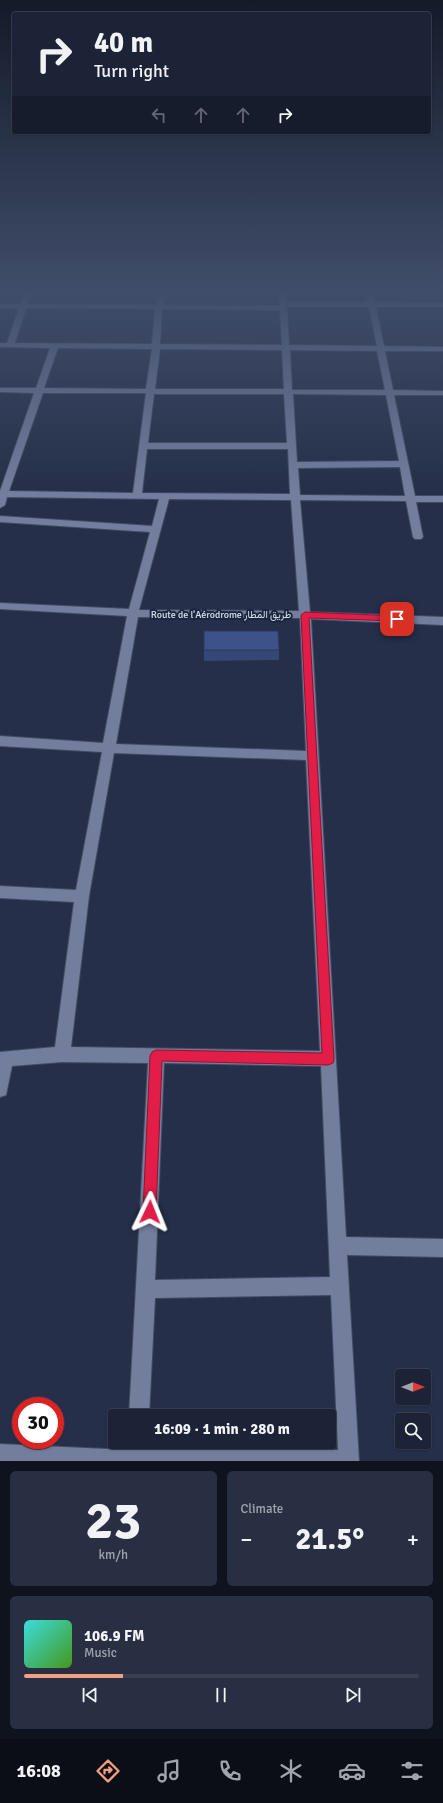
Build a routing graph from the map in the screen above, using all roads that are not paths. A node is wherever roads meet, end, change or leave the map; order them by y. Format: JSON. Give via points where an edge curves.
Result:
{"nodes":[{"id":1,"x":51,"y":356,"type":"edge"},
{"id":2,"x":155,"y":356,"type":"edge"},
{"id":3,"x":286,"y":356,"type":"edge"},
{"id":4,"x":381,"y":356,"type":"edge"},
{"id":5,"x":0,"y":390,"type":"edge"},
{"id":6,"x":38,"y":391,"type":"junction"},
{"id":7,"x":150,"y":391,"type":"junction"},
{"id":8,"x":288,"y":392,"type":"junction"},
{"id":9,"x":388,"y":393,"type":"junction"},
{"id":10,"x":443,"y":393,"type":"edge"},
{"id":11,"x":143,"y":446,"type":"junction"},
{"id":12,"x":292,"y":446,"type":"junction"},
{"id":13,"x":403,"y":464,"type":"junction"},
{"id":14,"x":293,"y":465,"type":"junction"},
{"id":15,"x":4,"y":494,"type":"junction"},
{"id":16,"x":137,"y":495,"type":"junction"},
{"id":17,"x":165,"y":495,"type":"junction"},
{"id":18,"x":295,"y":497,"type":"junction"},
{"id":19,"x":410,"y":499,"type":"junction"},
{"id":20,"x":443,"y":499,"type":"edge"},
{"id":21,"x":0,"y":505,"type":"edge"},
{"id":22,"x":0,"y":520,"type":"edge"},
{"id":23,"x":156,"y":529,"type":"junction"},
{"id":24,"x":418,"y":538,"type":"dead end"},
{"id":25,"x":0,"y":606,"type":"edge"},
{"id":26,"x":133,"y":613,"type":"junction"},
{"id":27,"x":305,"y":615,"type":"junction"},
{"id":28,"x":443,"y":620,"type":"edge"},
{"id":29,"x":0,"y":741,"type":"edge"},
{"id":30,"x":109,"y":748,"type":"junction"},
{"id":31,"x":312,"y":756,"type":"junction"},
{"id":32,"x":0,"y":892,"type":"edge"},
{"id":33,"x":82,"y":896,"type":"junction"},
{"id":34,"x":62,"y":1054,"type":"junction"},
{"id":35,"x":156,"y":1056,"type":"junction"},
{"id":36,"x":328,"y":1059,"type":"junction"},
{"id":37,"x":3,"y":1060,"type":"edge"},
{"id":38,"x":0,"y":1089,"type":"edge"},
{"id":39,"x":339,"y":1246,"type":"junction"},
{"id":40,"x":443,"y":1248,"type":"edge"},
{"id":41,"x":341,"y":1286,"type":"junction"},
{"id":42,"x":146,"y":1289,"type":"junction"},
{"id":43,"x":139,"y":1409,"type":"edge"},
{"id":44,"x":138,"y":1449,"type":"edge"},
{"id":45,"x":0,"y":1454,"type":"edge"},
{"id":46,"x":137,"y":1460,"type":"edge"},
{"id":47,"x":349,"y":1460,"type":"edge"}],
"edges":[{"from":1,"to":6,"type":"street"},
{"from":2,"to":7,"type":"street"},
{"from":3,"to":8,"type":"street"},
{"from":4,"to":9,"type":"street"},
{"from":5,"to":6,"type":"street"},
{"from":6,"to":7,"type":"street"},
{"from":6,"to":15,"type":"street"},
{"from":7,"to":8,"type":"street"},
{"from":7,"to":11,"type":"street"},
{"from":8,"to":9,"type":"street"},
{"from":8,"to":12,"type":"street"},
{"from":9,"to":10,"type":"street"},
{"from":9,"to":13,"type":"street"},
{"from":11,"to":12,"type":"street"},
{"from":11,"to":16,"type":"street"},
{"from":12,"to":14,"type":"street"},
{"from":13,"to":14,"type":"street"},
{"from":13,"to":19,"type":"street"},
{"from":14,"to":18,"type":"street"},
{"from":15,"to":16,"type":"street"},
{"from":15,"to":21,"type":"street"},
{"from":16,"to":17,"type":"street"},
{"from":17,"to":18,"type":"street"},
{"from":17,"to":23,"type":"street"},
{"from":18,"to":19,"type":"street"},
{"from":18,"to":27,"type":"street"},
{"from":19,"to":20,"type":"street"},
{"from":19,"to":24,"type":"street"},
{"from":22,"to":23,"type":"street"},
{"from":23,"to":26,"type":"street"},
{"from":25,"to":26,"type":"street","name":"Route de l'Aérodrome طريق المطار"},
{"from":26,"to":27,"type":"street","name":"Route de l'Aérodrome طريق المطار"},
{"from":26,"to":30,"type":"street"},
{"from":27,"to":28,"type":"street","name":"Route de l'Aérodrome طريق المطار"},
{"from":27,"to":31,"type":"street"},
{"from":29,"to":30,"type":"street"},
{"from":30,"to":31,"type":"street"},
{"from":30,"to":33,"type":"street"},
{"from":31,"to":36,"type":"street"},
{"from":32,"to":33,"type":"street"},
{"from":33,"to":34,"type":"street"},
{"from":34,"to":35,"type":"street"},
{"from":34,"to":37,"type":"street"},
{"from":35,"to":36,"type":"street"},
{"from":35,"to":42,"type":"street"},
{"from":36,"to":39,"type":"street"},
{"from":37,"to":38,"type":"street"},
{"from":39,"to":40,"type":"street"},
{"from":39,"to":41,"type":"street"},
{"from":41,"to":42,"type":"street"},
{"from":41,"to":47,"type":"street"},
{"from":42,"to":43,"type":"street"},
{"from":44,"to":46,"type":"street"},
{"from":45,"to":46,"type":"street"},
{"from":46,"to":47,"type":"street"}]}
